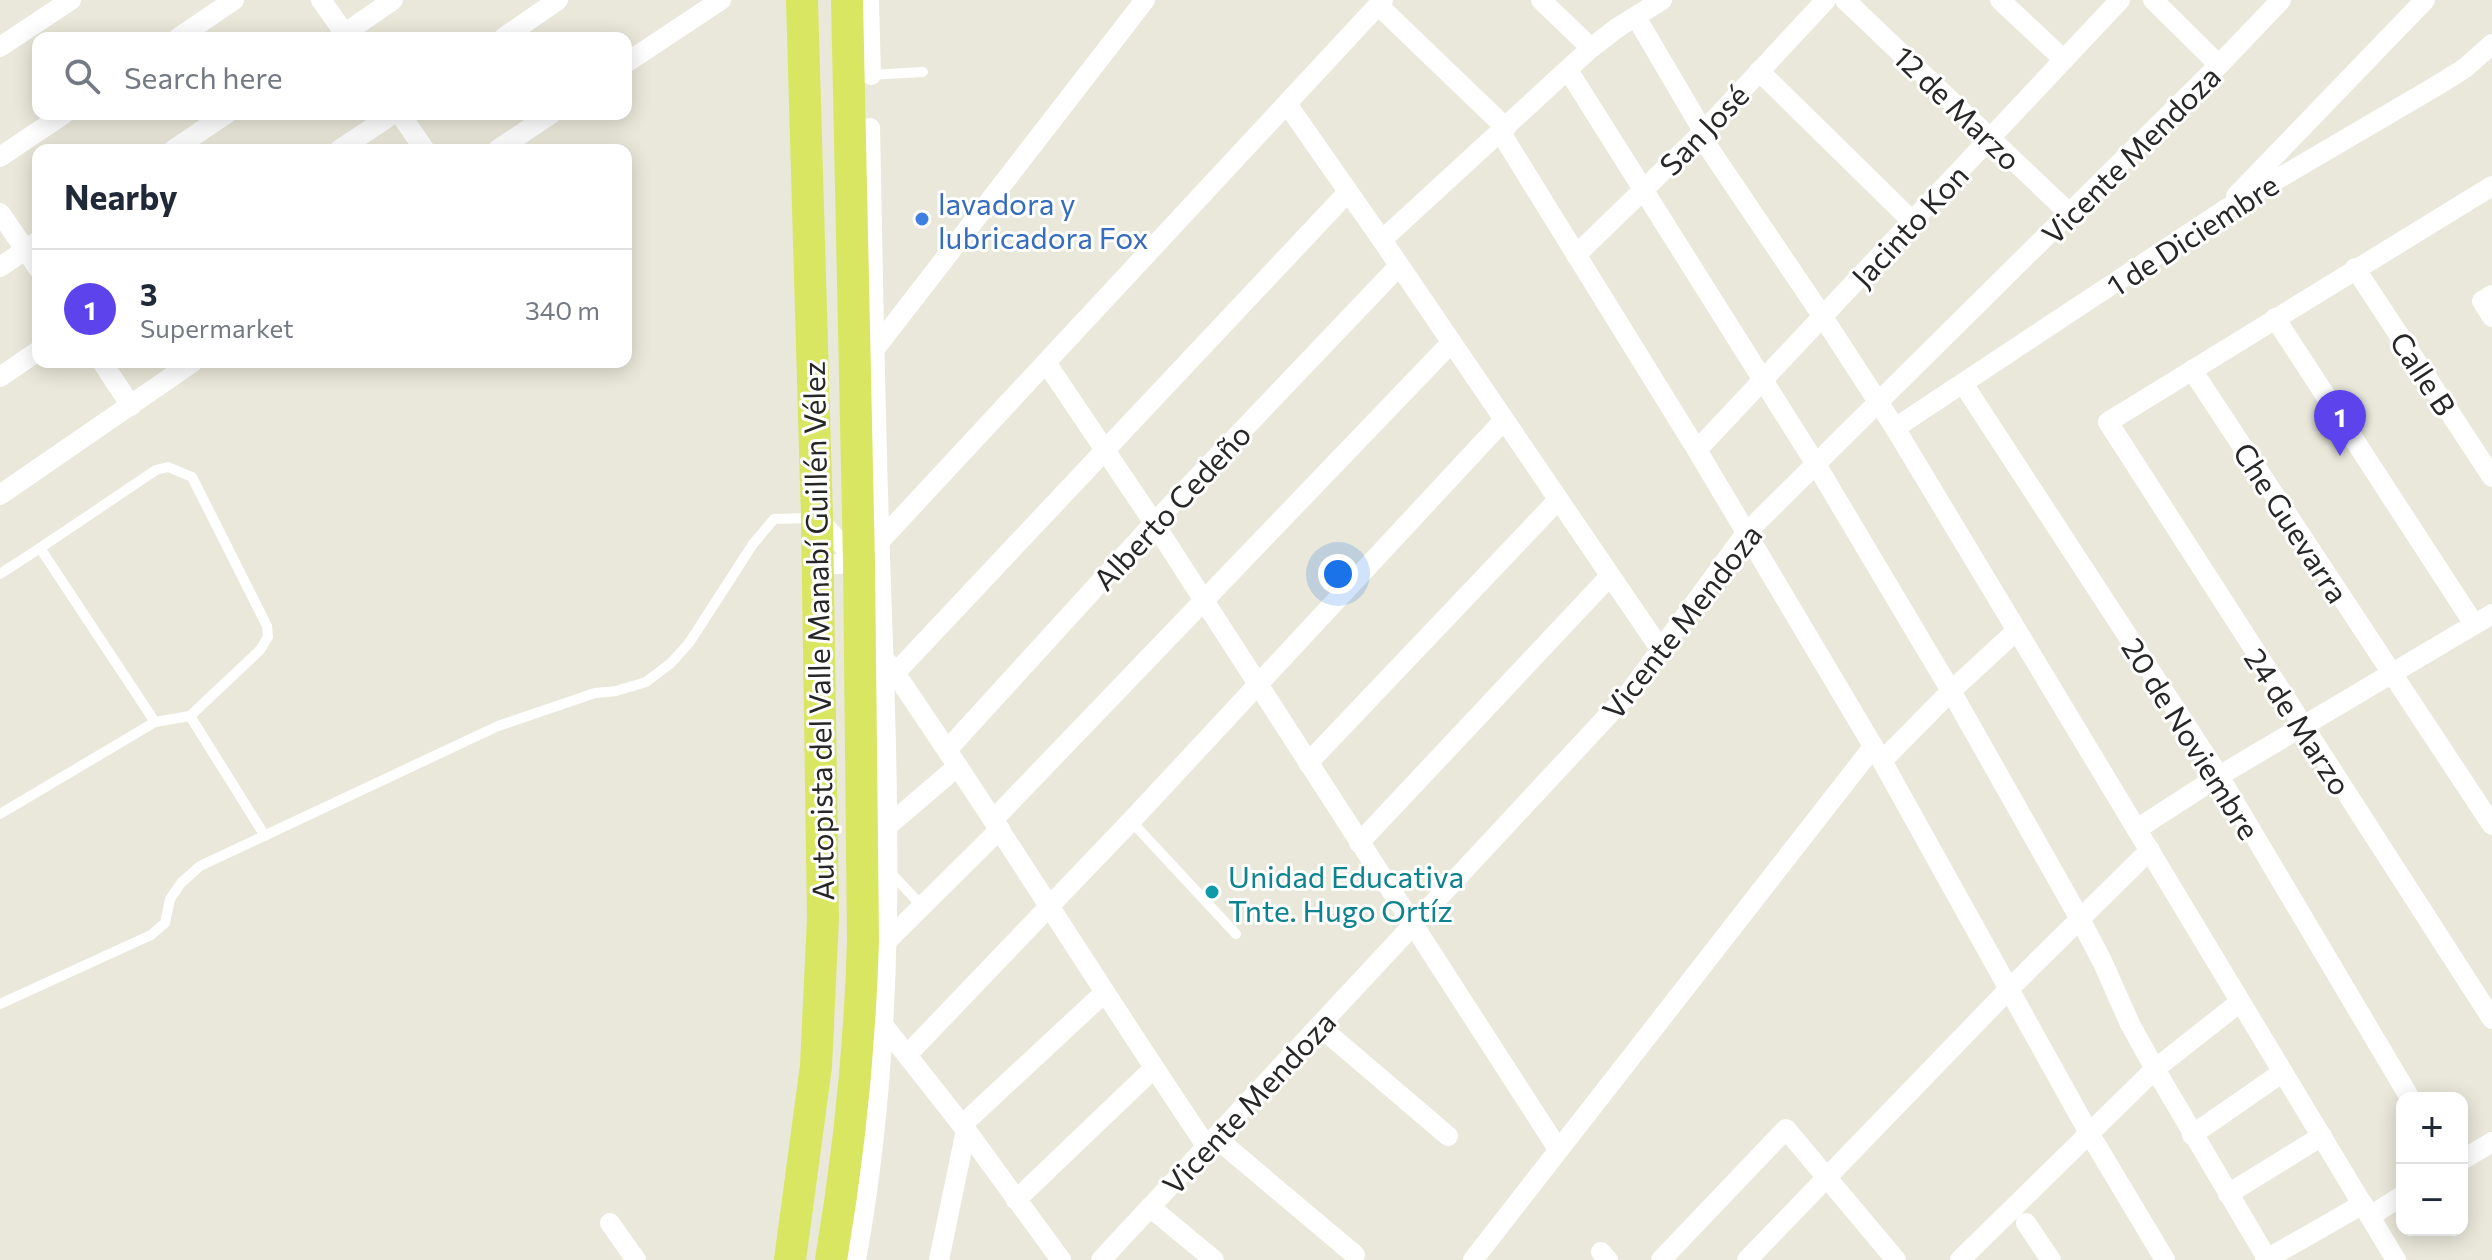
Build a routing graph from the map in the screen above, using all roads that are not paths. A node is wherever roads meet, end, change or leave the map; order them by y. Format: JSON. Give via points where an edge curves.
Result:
{"nodes":[{"id":1,"x":71,"y":0,"type":"edge"},
{"id":2,"x":234,"y":0,"type":"edge"},
{"id":3,"x":321,"y":0,"type":"edge"},
{"id":4,"x":393,"y":0,"type":"edge"},
{"id":5,"x":558,"y":0,"type":"edge"},
{"id":6,"x":721,"y":0,"type":"edge"},
{"id":7,"x":802,"y":0,"type":"edge"},
{"id":8,"x":847,"y":0,"type":"edge"},
{"id":9,"x":869,"y":0,"type":"edge"},
{"id":10,"x":1145,"y":0,"type":"edge"},
{"id":11,"x":1541,"y":0,"type":"edge"},
{"id":12,"x":1662,"y":0,"type":"edge"},
{"id":13,"x":1826,"y":0,"type":"edge"},
{"id":14,"x":1845,"y":0,"type":"edge"},
{"id":15,"x":2000,"y":0,"type":"edge"},
{"id":16,"x":2120,"y":0,"type":"edge"},
{"id":17,"x":2153,"y":0,"type":"edge"},
{"id":18,"x":2281,"y":0,"type":"edge"},
{"id":19,"x":2425,"y":0,"type":"edge"},
{"id":20,"x":1381,"y":3,"type":"edge"},
{"id":21,"x":1636,"y":17,"type":"junction"},
{"id":22,"x":187,"y":32,"type":"edge"},
{"id":23,"x":341,"y":32,"type":"edge"},
{"id":24,"x":349,"y":32,"type":"edge"},
{"id":25,"x":512,"y":32,"type":"edge"},
{"id":26,"x":2492,"y":44,"type":"edge"},
{"id":27,"x":0,"y":47,"type":"edge"},
{"id":28,"x":1591,"y":48,"type":"junction"},
{"id":29,"x":632,"y":59,"type":"edge"},
{"id":30,"x":2064,"y":60,"type":"junction"},
{"id":31,"x":2219,"y":65,"type":"junction"},
{"id":32,"x":1568,"y":70,"type":"junction"},
{"id":33,"x":1759,"y":71,"type":"junction"},
{"id":34,"x":923,"y":72,"type":"dead end"},
{"id":35,"x":859,"y":75,"type":"junction"},
{"id":36,"x":1287,"y":104,"type":"junction"},
{"id":37,"x":55,"y":120,"type":"edge"},
{"id":38,"x":217,"y":120,"type":"edge"},
{"id":39,"x":384,"y":120,"type":"edge"},
{"id":40,"x":404,"y":120,"type":"edge"},
{"id":41,"x":542,"y":120,"type":"edge"},
{"id":42,"x":870,"y":128,"type":"dead end"},
{"id":43,"x":1503,"y":131,"type":"junction"},
{"id":44,"x":1702,"y":133,"type":"junction"},
{"id":45,"x":1990,"y":137,"type":"junction"},
{"id":46,"x":182,"y":144,"type":"edge"},
{"id":47,"x":348,"y":144,"type":"edge"},
{"id":48,"x":421,"y":144,"type":"edge"},
{"id":49,"x":506,"y":144,"type":"edge"},
{"id":50,"x":0,"y":157,"type":"edge"},
{"id":51,"x":2264,"y":177,"type":"junction"},
{"id":52,"x":2492,"y":186,"type":"edge"},
{"id":53,"x":1644,"y":190,"type":"junction"},
{"id":54,"x":1348,"y":192,"type":"junction"},
{"id":55,"x":0,"y":213,"type":"edge"},
{"id":56,"x":2070,"y":214,"type":"junction"},
{"id":57,"x":1912,"y":221,"type":"junction"},
{"id":58,"x":1382,"y":240,"type":"junction"},
{"id":59,"x":32,"y":246,"type":"edge"},
{"id":60,"x":1576,"y":255,"type":"junction"},
{"id":61,"x":1399,"y":266,"type":"junction"},
{"id":62,"x":0,"y":267,"type":"edge"},
{"id":63,"x":2355,"y":268,"type":"junction"},
{"id":64,"x":1823,"y":317,"type":"junction"},
{"id":65,"x":2275,"y":318,"type":"junction"},
{"id":66,"x":1451,"y":343,"type":"junction"},
{"id":67,"x":32,"y":355,"type":"edge"},
{"id":68,"x":865,"y":361,"type":"junction"},
{"id":69,"x":1047,"y":364,"type":"junction"},
{"id":70,"x":106,"y":368,"type":"edge"},
{"id":71,"x":185,"y":368,"type":"edge"},
{"id":72,"x":2192,"y":370,"type":"junction"},
{"id":73,"x":0,"y":377,"type":"edge"},
{"id":74,"x":1763,"y":380,"type":"junction"},
{"id":75,"x":1964,"y":385,"type":"junction"},
{"id":76,"x":1879,"y":403,"type":"junction"},
{"id":77,"x":131,"y":406,"type":"junction"},
{"id":78,"x":1504,"y":420,"type":"junction"},
{"id":79,"x":1895,"y":428,"type":"junction"},
{"id":80,"x":1104,"y":448,"type":"junction"},
{"id":81,"x":1697,"y":450,"type":"junction"},
{"id":82,"x":1817,"y":466,"type":"junction"},
{"id":83,"x":2492,"y":477,"type":"edge"},
{"id":84,"x":0,"y":495,"type":"edge"},
{"id":85,"x":1558,"y":500,"type":"junction"},
{"id":86,"x":817,"y":518,"type":"junction"},
{"id":87,"x":1154,"y":523,"type":"junction"},
{"id":88,"x":1746,"y":533,"type":"junction"},
{"id":89,"x":40,"y":548,"type":"junction"},
{"id":90,"x":869,"y":552,"type":"junction"},
{"id":91,"x":818,"y":565,"type":"junction"},
{"id":92,"x":0,"y":574,"type":"edge"},
{"id":93,"x":1610,"y":576,"type":"junction"},
{"id":94,"x":1205,"y":601,"type":"junction"},
{"id":95,"x":2483,"y":619,"type":"edge"},
{"id":96,"x":2016,"y":631,"type":"junction"},
{"id":97,"x":1661,"y":650,"type":"junction"},
{"id":98,"x":887,"y":671,"type":"junction"},
{"id":99,"x":2391,"y":674,"type":"junction"},
{"id":100,"x":1257,"y":684,"type":"junction"},
{"id":101,"x":1951,"y":691,"type":"junction"},
{"id":102,"x":190,"y":716,"type":"junction"},
{"id":103,"x":155,"y":722,"type":"junction"},
{"id":104,"x":2302,"y":726,"type":"junction"},
{"id":105,"x":1877,"y":754,"type":"junction"},
{"id":106,"x":952,"y":758,"type":"junction"},
{"id":107,"x":1308,"y":763,"type":"junction"},
{"id":108,"x":2219,"y":776,"type":"junction"},
{"id":109,"x":0,"y":814,"type":"edge"},
{"id":110,"x":1131,"y":821,"type":"junction"},
{"id":111,"x":997,"y":824,"type":"junction"},
{"id":112,"x":2492,"y":825,"type":"edge"},
{"id":113,"x":887,"y":826,"type":"junction"},
{"id":114,"x":2137,"y":829,"type":"junction"},
{"id":115,"x":265,"y":836,"type":"junction"},
{"id":116,"x":1359,"y":843,"type":"junction"},
{"id":117,"x":863,"y":848,"type":"junction"},
{"id":118,"x":2150,"y":850,"type":"junction"},
{"id":119,"x":888,"y":869,"type":"junction"},
{"id":120,"x":922,"y":906,"type":"junction"},
{"id":121,"x":1048,"y":908,"type":"junction"},
{"id":122,"x":2080,"y":919,"type":"junction"},
{"id":123,"x":1414,"y":925,"type":"junction"},
{"id":124,"x":1236,"y":934,"type":"dead end"},
{"id":125,"x":888,"y":940,"type":"junction"},
{"id":126,"x":2009,"y":989,"type":"junction"},
{"id":127,"x":1104,"y":993,"type":"junction"},
{"id":128,"x":861,"y":1000,"type":"junction"},
{"id":129,"x":2240,"y":1002,"type":"junction"},
{"id":130,"x":0,"y":1004,"type":"edge"},
{"id":131,"x":2492,"y":1019,"type":"edge"},
{"id":132,"x":1319,"y":1026,"type":"junction"},
{"id":133,"x":884,"y":1027,"type":"junction"},
{"id":134,"x":907,"y":1055,"type":"junction"},
{"id":135,"x":1154,"y":1068,"type":"junction"},
{"id":136,"x":2155,"y":1069,"type":"junction"},
{"id":137,"x":2283,"y":1072,"type":"junction"},
{"id":138,"x":2406,"y":1092,"type":"edge"},
{"id":139,"x":964,"y":1127,"type":"junction"},
{"id":140,"x":2089,"y":1133,"type":"junction"},
{"id":141,"x":2192,"y":1135,"type":"junction"},
{"id":142,"x":1448,"y":1136,"type":"dead end"},
{"id":143,"x":2322,"y":1136,"type":"junction"},
{"id":144,"x":1212,"y":1142,"type":"junction"},
{"id":145,"x":1558,"y":1149,"type":"junction"},
{"id":146,"x":2489,"y":1152,"type":"edge"},
{"id":147,"x":2468,"y":1158,"type":"edge"},
{"id":148,"x":1827,"y":1179,"type":"junction"},
{"id":149,"x":2228,"y":1194,"type":"junction"},
{"id":150,"x":2396,"y":1198,"type":"edge"},
{"id":151,"x":1016,"y":1200,"type":"junction"},
{"id":152,"x":1150,"y":1207,"type":"junction"},
{"id":153,"x":2366,"y":1210,"type":"junction"},
{"id":154,"x":610,"y":1223,"type":"dead end"},
{"id":155,"x":2026,"y":1223,"type":"dead end"},
{"id":156,"x":1355,"y":1255,"type":"dead end"},
{"id":157,"x":1750,"y":1259,"type":"edge"},
{"id":158,"x":636,"y":1260,"type":"edge"},
{"id":159,"x":790,"y":1260,"type":"edge"},
{"id":160,"x":831,"y":1260,"type":"edge"},
{"id":161,"x":856,"y":1260,"type":"edge"},
{"id":162,"x":939,"y":1260,"type":"edge"},
{"id":163,"x":1061,"y":1260,"type":"edge"},
{"id":164,"x":1101,"y":1260,"type":"edge"},
{"id":165,"x":1214,"y":1260,"type":"edge"},
{"id":166,"x":1473,"y":1260,"type":"edge"},
{"id":167,"x":1661,"y":1260,"type":"edge"},
{"id":168,"x":1896,"y":1260,"type":"edge"},
{"id":169,"x":1960,"y":1260,"type":"edge"},
{"id":170,"x":2051,"y":1260,"type":"edge"},
{"id":171,"x":2165,"y":1260,"type":"edge"},
{"id":172,"x":2267,"y":1260,"type":"edge"},
{"id":173,"x":2396,"y":1260,"type":"edge"}],
"edges":[{"from":1,"to":27,"type":"street"},
{"from":2,"to":22,"type":"street"},
{"from":3,"to":23,"type":"street"},
{"from":4,"to":24,"type":"street"},
{"from":5,"to":25,"type":"street"},
{"from":6,"to":29,"type":"street"},
{"from":7,"to":86,"type":"main road","name":"Autopista del Valle Manabí Guillén Vélez"},
{"from":8,"to":35,"type":"main road","name":"Autopista del Valle Manabí Guillén Vélez"},
{"from":9,"to":35,"type":"street"},
{"from":10,"to":68,"type":"street"},
{"from":11,"to":28,"type":"street"},
{"from":12,"to":21,"type":"street"},
{"from":13,"to":33,"type":"street","name":"San José"},
{"from":14,"to":45,"type":"street","name":"12 de Marzo"},
{"from":15,"to":30,"type":"street"},
{"from":16,"to":30,"type":"street","name":"Jacinto Kon"},
{"from":17,"to":31,"type":"street"},
{"from":18,"to":31,"type":"street","name":"Vicente Mendoza"},
{"from":19,"to":51,"type":"street"},
{"from":20,"to":36,"type":"street"},
{"from":20,"to":43,"type":"street"},
{"from":21,"to":28,"type":"street"},
{"from":21,"to":44,"type":"street"},
{"from":26,"to":51,"type":"street","name":"1 de Diciembre","via":[[2443,82]]},
{"from":28,"to":32,"type":"street"},
{"from":30,"to":45,"type":"street","name":"Jacinto Kon"},
{"from":31,"to":56,"type":"street","name":"Vicente Mendoza"},
{"from":32,"to":43,"type":"street"},
{"from":32,"to":53,"type":"street"},
{"from":33,"to":44,"type":"street","name":"San José"},
{"from":33,"to":57,"type":"street"},
{"from":34,"to":35,"type":"lane"},
{"from":35,"to":68,"type":"main road","name":"Autopista del Valle Manabí Guillén Vélez"},
{"from":36,"to":54,"type":"street"},
{"from":36,"to":69,"type":"street"},
{"from":37,"to":50,"type":"street"},
{"from":38,"to":46,"type":"street"},
{"from":39,"to":47,"type":"street"},
{"from":40,"to":48,"type":"street"},
{"from":41,"to":49,"type":"street"},
{"from":42,"to":68,"type":"street"},
{"from":43,"to":58,"type":"street"},
{"from":43,"to":60,"type":"street"},
{"from":44,"to":53,"type":"street","name":"San José"},
{"from":44,"to":64,"type":"street"},
{"from":45,"to":56,"type":"street","name":"12 de Marzo"},
{"from":45,"to":57,"type":"street","name":"Jacinto Kon"},
{"from":51,"to":75,"type":"street","name":"1 de Diciembre","via":[[2223,211]]},
{"from":52,"to":63,"type":"street"},
{"from":53,"to":60,"type":"street","name":"San José"},
{"from":53,"to":74,"type":"street"},
{"from":54,"to":58,"type":"street"},
{"from":54,"to":80,"type":"street"},
{"from":55,"to":59,"type":"street"},
{"from":56,"to":76,"type":"street","name":"Vicente Mendoza"},
{"from":57,"to":64,"type":"street","name":"Jacinto Kon"},
{"from":58,"to":61,"type":"street"},
{"from":59,"to":62,"type":"street"},
{"from":60,"to":81,"type":"street"},
{"from":61,"to":66,"type":"street"},
{"from":61,"to":87,"type":"street","name":"Alberto Cedeño"},
{"from":63,"to":65,"type":"street"},
{"from":63,"to":83,"type":"street","name":"Calle B"},
{"from":64,"to":74,"type":"street","name":"Jacinto Kon"},
{"from":64,"to":76,"type":"street"},
{"from":65,"to":72,"type":"street"},
{"from":65,"to":95,"type":"street"},
{"from":66,"to":78,"type":"street"},
{"from":66,"to":94,"type":"street"},
{"from":67,"to":73,"type":"street"},
{"from":68,"to":90,"type":"main road","name":"Autopista del Valle Manabí Guillén Vélez"},
{"from":69,"to":80,"type":"street"},
{"from":69,"to":90,"type":"street"},
{"from":70,"to":77,"type":"street"},
{"from":71,"to":77,"type":"street"},
{"from":72,"to":99,"type":"street","name":"Che Guevarra"},
{"from":72,"to":104,"type":"street","name":"24 de Marzo","via":[[2108,422]]},
{"from":74,"to":81,"type":"street","name":"Jacinto Kon"},
{"from":74,"to":82,"type":"street"},
{"from":75,"to":79,"type":"street","name":"1 de Diciembre"},
{"from":75,"to":108,"type":"street","name":"20 de Noviembre"},
{"from":76,"to":79,"type":"street"},
{"from":76,"to":82,"type":"street","name":"Vicente Mendoza"},
{"from":77,"to":84,"type":"street"},
{"from":78,"to":85,"type":"street"},
{"from":78,"to":100,"type":"street"},
{"from":79,"to":96,"type":"street"},
{"from":80,"to":87,"type":"street"},
{"from":80,"to":98,"type":"street"},
{"from":81,"to":88,"type":"street"},
{"from":82,"to":88,"type":"street","name":"Vicente Mendoza"},
{"from":82,"to":101,"type":"street"},
{"from":85,"to":93,"type":"street"},
{"from":85,"to":107,"type":"street"},
{"from":86,"to":90,"type":"street"},
{"from":86,"to":91,"type":"main road","name":"Autopista del Valle Manabí Guillén Vélez"},
{"from":86,"to":115,"type":"lane","via":[[774,519],[689,643],[646,682],[498,726]]},
{"from":87,"to":94,"type":"street"},
{"from":87,"to":106,"type":"street","name":"Alberto Cedeño"},
{"from":88,"to":97,"type":"street","name":"Vicente Mendoza"},
{"from":88,"to":105,"type":"street"},
{"from":89,"to":92,"type":"lane"},
{"from":89,"to":102,"type":"lane","via":[[156,470],[168,467],[192,477],[268,637]]},
{"from":89,"to":103,"type":"lane"},
{"from":90,"to":91,"type":"street"},
{"from":90,"to":98,"type":"street"},
{"from":90,"to":117,"type":"main road","name":"Autopista del Valle Manabí Guillén Vélez"},
{"from":91,"to":159,"type":"main road","name":"Autopista del Valle Manabí Guillén Vélez","via":[[821,990],[809,1130]]},
{"from":93,"to":97,"type":"street"},
{"from":93,"to":116,"type":"street"},
{"from":94,"to":100,"type":"street"},
{"from":94,"to":111,"type":"street"},
{"from":95,"to":99,"type":"street"},
{"from":96,"to":101,"type":"street"},
{"from":96,"to":114,"type":"street"},
{"from":97,"to":123,"type":"street","name":"Vicente Mendoza","via":[[1629,693]]},
{"from":98,"to":106,"type":"street"},
{"from":98,"to":113,"type":"street"},
{"from":99,"to":104,"type":"street"},
{"from":99,"to":112,"type":"street","name":"Che Guevarra"},
{"from":100,"to":107,"type":"street"},
{"from":100,"to":110,"type":"street"},
{"from":101,"to":105,"type":"street"},
{"from":101,"to":122,"type":"street"},
{"from":102,"to":103,"type":"lane"},
{"from":102,"to":115,"type":"lane"},
{"from":103,"to":109,"type":"lane"},
{"from":104,"to":108,"type":"street"},
{"from":104,"to":131,"type":"street","name":"24 de Marzo"},
{"from":105,"to":126,"type":"street"},
{"from":105,"to":145,"type":"street"},
{"from":106,"to":111,"type":"street"},
{"from":106,"to":113,"type":"street","name":"Alberto Cedeño"},
{"from":107,"to":116,"type":"street"},
{"from":108,"to":114,"type":"street"},
{"from":108,"to":138,"type":"street","name":"20 de Noviembre"},
{"from":110,"to":121,"type":"street"},
{"from":110,"to":124,"type":"lane"},
{"from":111,"to":120,"type":"street"},
{"from":111,"to":121,"type":"street"},
{"from":113,"to":117,"type":"street","name":"Alberto Cedeño"},
{"from":113,"to":119,"type":"street"},
{"from":114,"to":118,"type":"street"},
{"from":115,"to":130,"type":"lane","via":[[200,866],[181,883],[170,899],[165,923],[151,935]]},
{"from":116,"to":123,"type":"street"},
{"from":117,"to":128,"type":"main road","name":"Autopista del Valle Manabí Guillén Vélez"},
{"from":118,"to":122,"type":"street"},
{"from":118,"to":129,"type":"street"},
{"from":119,"to":120,"type":"lane"},
{"from":119,"to":125,"type":"street"},
{"from":120,"to":125,"type":"street"},
{"from":121,"to":127,"type":"street"},
{"from":121,"to":134,"type":"street"},
{"from":122,"to":126,"type":"street"},
{"from":122,"to":136,"type":"street"},
{"from":123,"to":132,"type":"street","name":"Vicente Mendoza"},
{"from":123,"to":145,"type":"street"},
{"from":125,"to":133,"type":"street"},
{"from":126,"to":140,"type":"street"},
{"from":126,"to":148,"type":"street"},
{"from":127,"to":135,"type":"street"},
{"from":127,"to":139,"type":"street"},
{"from":128,"to":133,"type":"street"},
{"from":128,"to":160,"type":"main road","name":"Autopista del Valle Manabí Guillén Vélez"},
{"from":129,"to":136,"type":"street"},
{"from":129,"to":137,"type":"street"},
{"from":132,"to":142,"type":"street"},
{"from":132,"to":144,"type":"street","name":"Vicente Mendoza"},
{"from":133,"to":134,"type":"street"},
{"from":133,"to":161,"type":"street"},
{"from":134,"to":139,"type":"street"},
{"from":135,"to":144,"type":"street"},
{"from":135,"to":151,"type":"street"},
{"from":136,"to":140,"type":"street"},
{"from":136,"to":141,"type":"street"},
{"from":137,"to":141,"type":"street"},
{"from":137,"to":143,"type":"street"},
{"from":139,"to":151,"type":"street"},
{"from":139,"to":162,"type":"street"},
{"from":140,"to":169,"type":"street"},
{"from":140,"to":171,"type":"street"},
{"from":141,"to":149,"type":"street"},
{"from":143,"to":149,"type":"street"},
{"from":143,"to":153,"type":"street"},
{"from":144,"to":152,"type":"street","name":"Vicente Mendoza"},
{"from":144,"to":156,"type":"street"},
{"from":145,"to":166,"type":"street"},
{"from":146,"to":147,"type":"street"},
{"from":148,"to":157,"type":"street"},
{"from":148,"to":167,"type":"street","via":[[1786,1129]]},
{"from":148,"to":168,"type":"street"},
{"from":149,"to":172,"type":"street"},
{"from":150,"to":153,"type":"street"},
{"from":151,"to":163,"type":"street"},
{"from":152,"to":164,"type":"street","name":"Vicente Mendoza"},
{"from":152,"to":165,"type":"street"},
{"from":153,"to":172,"type":"street"},
{"from":153,"to":173,"type":"street"},
{"from":154,"to":158,"type":"street"},
{"from":155,"to":170,"type":"street"}]}
